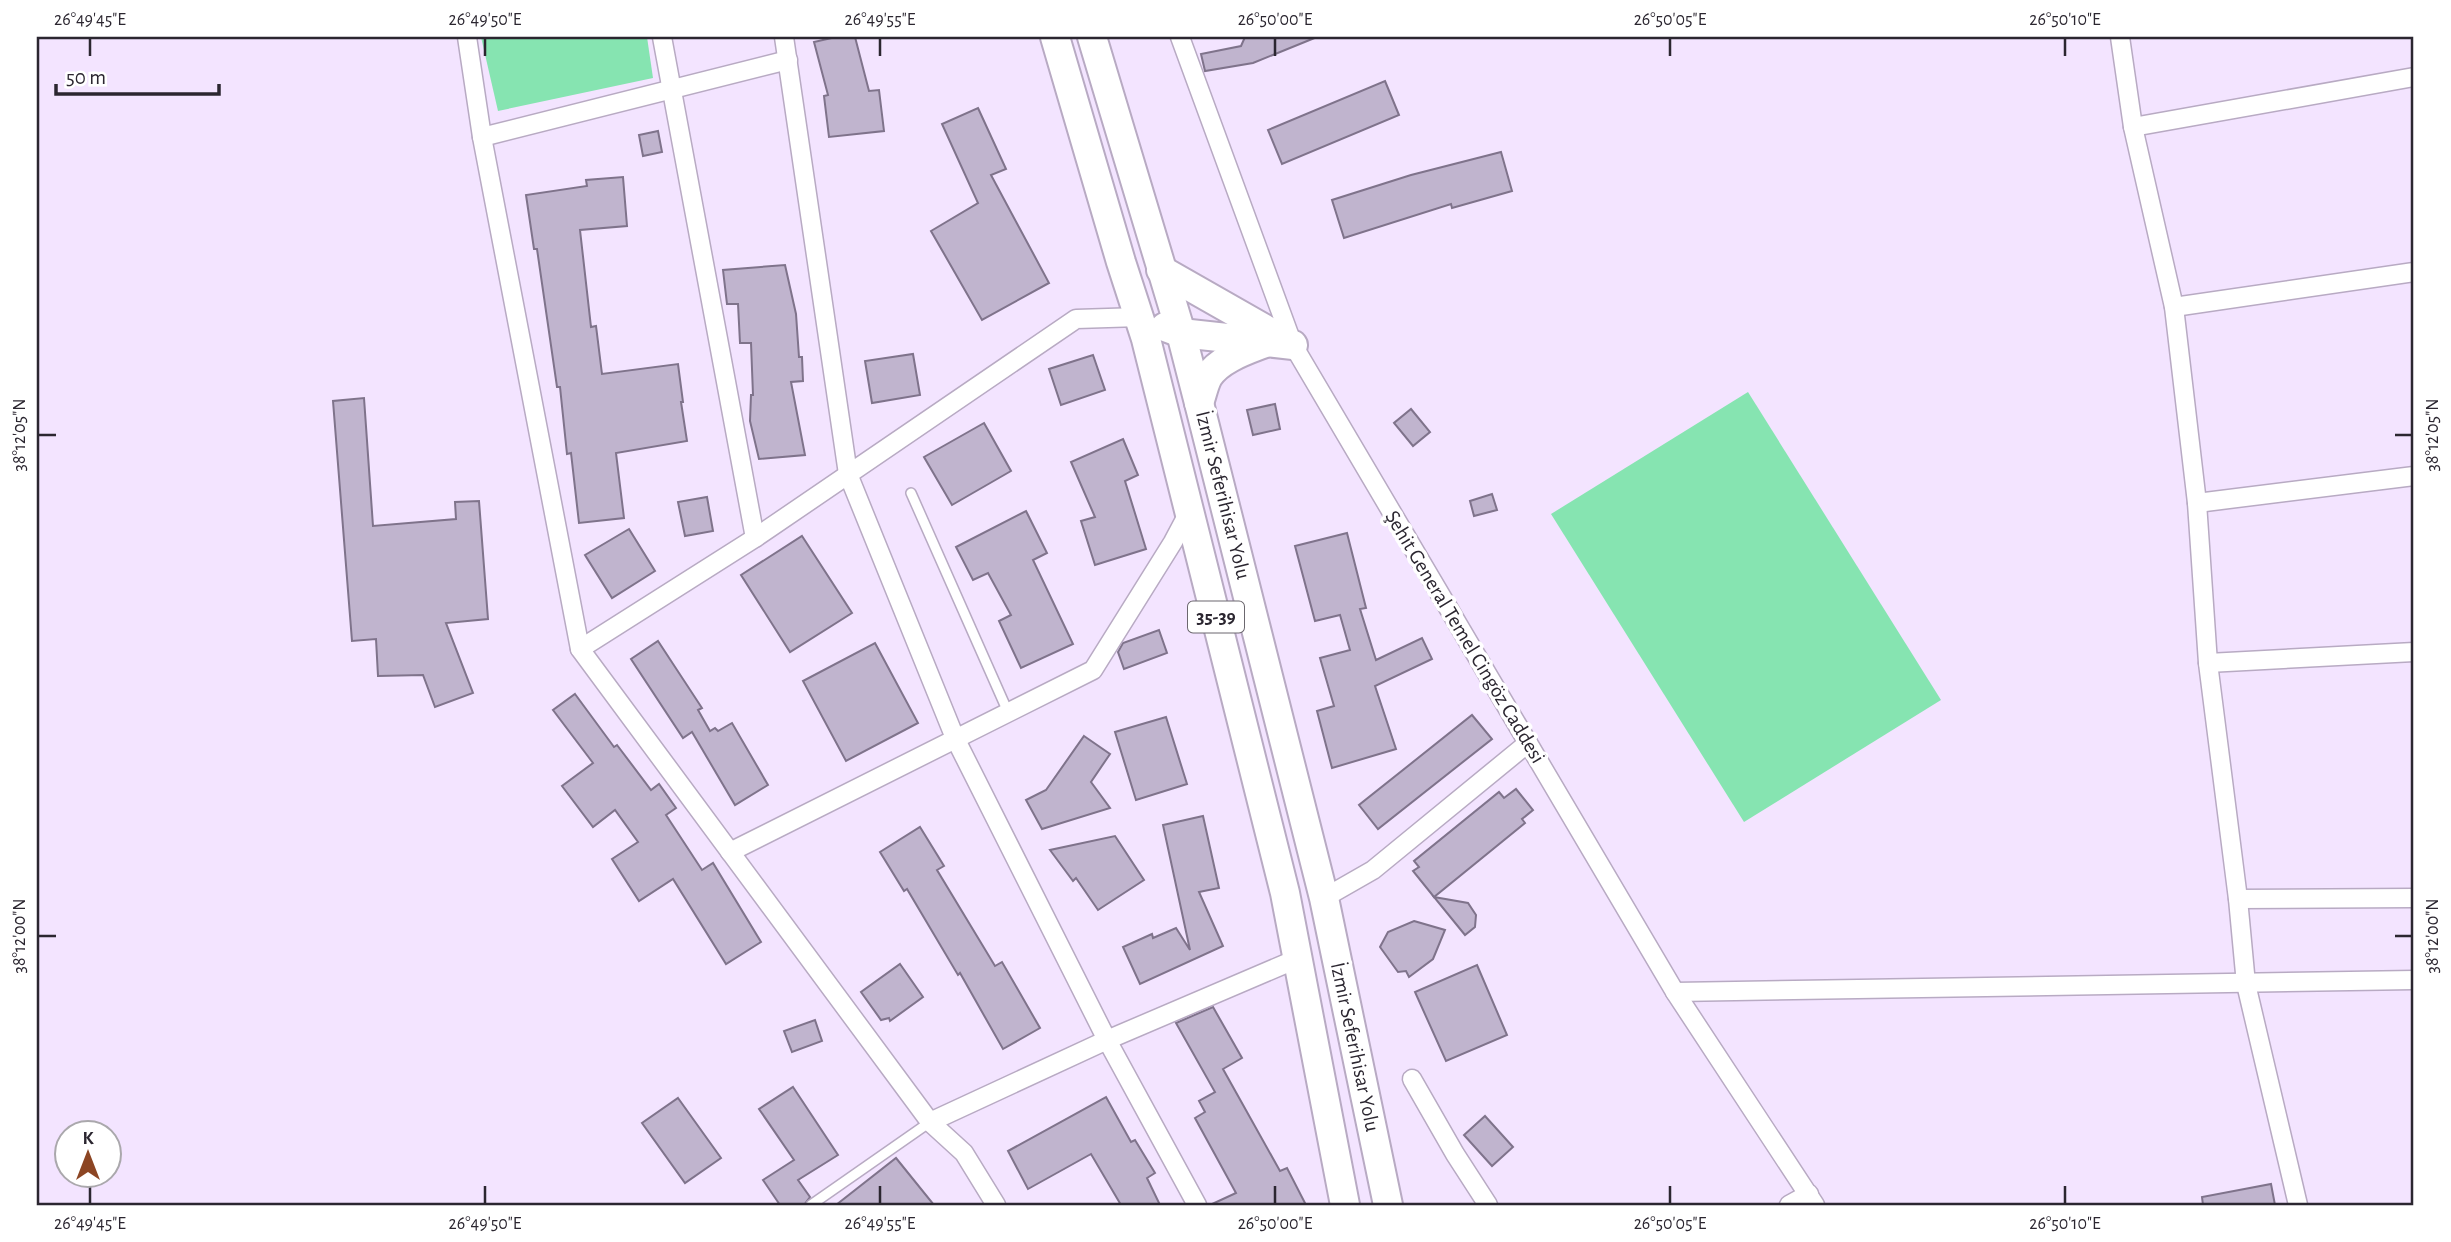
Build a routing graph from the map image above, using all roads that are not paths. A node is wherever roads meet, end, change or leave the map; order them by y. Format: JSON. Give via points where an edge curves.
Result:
{"nodes":[{"id":1,"x":467,"y":37,"type":"edge"},
{"id":2,"x":662,"y":37,"type":"edge"},
{"id":3,"x":784,"y":37,"type":"edge"},
{"id":4,"x":1055,"y":37,"type":"edge"},
{"id":5,"x":1092,"y":37,"type":"edge"},
{"id":6,"x":1180,"y":37,"type":"edge"},
{"id":7,"x":2120,"y":37,"type":"edge"},
{"id":8,"x":788,"y":60,"type":"junction"},
{"id":9,"x":2414,"y":77,"type":"edge"},
{"id":10,"x":671,"y":90,"type":"junction"},
{"id":11,"x":2133,"y":127,"type":"junction"},
{"id":12,"x":482,"y":137,"type":"junction"},
{"id":13,"x":1161,"y":270,"type":"junction"},
{"id":14,"x":2414,"y":272,"type":"edge"},
{"id":15,"x":2174,"y":307,"type":"junction"},
{"id":16,"x":1140,"y":317,"type":"junction"},
{"id":17,"x":1181,"y":333,"type":"junction"},
{"id":18,"x":1280,"y":344,"type":"junction"},
{"id":19,"x":1199,"y":403,"type":"junction"},
{"id":20,"x":848,"y":474,"type":"junction"},
{"id":21,"x":2414,"y":476,"type":"edge"},
{"id":22,"x":911,"y":493,"type":"dead end"},
{"id":23,"x":2197,"y":503,"type":"junction"},
{"id":24,"x":1190,"y":510,"type":"junction"},
{"id":25,"x":755,"y":538,"type":"junction"},
{"id":26,"x":580,"y":649,"type":"junction"},
{"id":27,"x":2414,"y":652,"type":"edge"},
{"id":28,"x":2208,"y":663,"type":"junction"},
{"id":29,"x":1008,"y":712,"type":"junction"},
{"id":30,"x":955,"y":738,"type":"junction"},
{"id":31,"x":1528,"y":743,"type":"junction"},
{"id":32,"x":730,"y":852,"type":"junction"},
{"id":33,"x":1324,"y":898,"type":"junction"},
{"id":34,"x":2414,"y":898,"type":"edge"},
{"id":35,"x":2238,"y":899,"type":"junction"},
{"id":36,"x":1299,"y":958,"type":"junction"},
{"id":37,"x":2414,"y":980,"type":"edge"},
{"id":38,"x":2246,"y":984,"type":"junction"},
{"id":39,"x":1675,"y":992,"type":"junction"},
{"id":40,"x":1107,"y":1040,"type":"junction"},
{"id":41,"x":1412,"y":1079,"type":"dead end"},
{"id":42,"x":930,"y":1122,"type":"junction"},
{"id":43,"x":1812,"y":1200,"type":"edge"},
{"id":44,"x":811,"y":1205,"type":"edge"},
{"id":45,"x":996,"y":1205,"type":"edge"},
{"id":46,"x":1197,"y":1205,"type":"edge"},
{"id":47,"x":1345,"y":1205,"type":"edge"},
{"id":48,"x":1388,"y":1205,"type":"edge"},
{"id":49,"x":1488,"y":1205,"type":"edge"},
{"id":50,"x":1788,"y":1205,"type":"edge"},
{"id":51,"x":2298,"y":1205,"type":"edge"}],
"edges":[{"from":1,"to":12,"type":"street"},
{"from":2,"to":10,"type":"street"},
{"from":3,"to":8,"type":"street"},
{"from":4,"to":16,"type":"main road","name":"İzmir Seferihisar Yolu","number":"35-39"},
{"from":5,"to":13,"type":"main road","name":"İzmir Seferihisar Yolu","number":"35-39"},
{"from":6,"to":18,"type":"street","name":"Şehit General Temel Cingöz Caddesi"},
{"from":7,"to":11,"type":"street"},
{"from":8,"to":10,"type":"street"},
{"from":8,"to":20,"type":"street"},
{"from":9,"to":11,"type":"street"},
{"from":10,"to":12,"type":"street"},
{"from":10,"to":25,"type":"street"},
{"from":11,"to":15,"type":"street"},
{"from":12,"to":26,"type":"street"},
{"from":13,"to":17,"type":"main road","name":"İzmir Seferihisar Yolu","number":"35-39"},
{"from":13,"to":18,"type":"main road"},
{"from":14,"to":15,"type":"street"},
{"from":15,"to":23,"type":"street"},
{"from":16,"to":17,"type":"main road"},
{"from":16,"to":20,"type":"street","via":[[1076,319]]},
{"from":16,"to":24,"type":"main road","name":"İzmir Seferihisar Yolu","number":"35-39"},
{"from":17,"to":18,"type":"main road"},
{"from":17,"to":19,"type":"main road","name":"İzmir Seferihisar Yolu","number":"35-39"},
{"from":18,"to":19,"type":"main road","via":[[1241,352],[1209,376]]},
{"from":18,"to":31,"type":"street","name":"Şehit General Temel Cingöz Caddesi"},
{"from":19,"to":33,"type":"main road","name":"İzmir Seferihisar Yolu","number":"35-39"},
{"from":20,"to":25,"type":"street"},
{"from":20,"to":30,"type":"street"},
{"from":21,"to":23,"type":"street"},
{"from":22,"to":29,"type":"lane"},
{"from":23,"to":28,"type":"street"},
{"from":24,"to":29,"type":"street","via":[[1093,670]]},
{"from":24,"to":36,"type":"main road","name":"İzmir Seferihisar Yolu","number":"35-39"},
{"from":25,"to":26,"type":"street"},
{"from":26,"to":32,"type":"street"},
{"from":27,"to":28,"type":"street"},
{"from":28,"to":35,"type":"street"},
{"from":29,"to":30,"type":"street"},
{"from":30,"to":32,"type":"street"},
{"from":30,"to":40,"type":"street"},
{"from":31,"to":33,"type":"street","via":[[1373,870]]},
{"from":31,"to":39,"type":"street","name":"Şehit General Temel Cingöz Caddesi"},
{"from":32,"to":42,"type":"street"},
{"from":33,"to":48,"type":"main road","name":"İzmir Seferihisar Yolu","number":"35-39"},
{"from":34,"to":35,"type":"street"},
{"from":35,"to":38,"type":"street"},
{"from":36,"to":40,"type":"street"},
{"from":36,"to":47,"type":"main road","name":"İzmir Seferihisar Yolu","number":"35-39"},
{"from":37,"to":38,"type":"street"},
{"from":38,"to":39,"type":"street"},
{"from":38,"to":51,"type":"street"},
{"from":39,"to":43,"type":"street","name":"Şehit General Temel Cingöz Caddesi"},
{"from":40,"to":42,"type":"street"},
{"from":40,"to":46,"type":"street"},
{"from":41,"to":49,"type":"street"},
{"from":42,"to":44,"type":"lane"},
{"from":42,"to":45,"type":"street","via":[[964,1153]]},
{"from":43,"to":50,"type":"street"}]}
